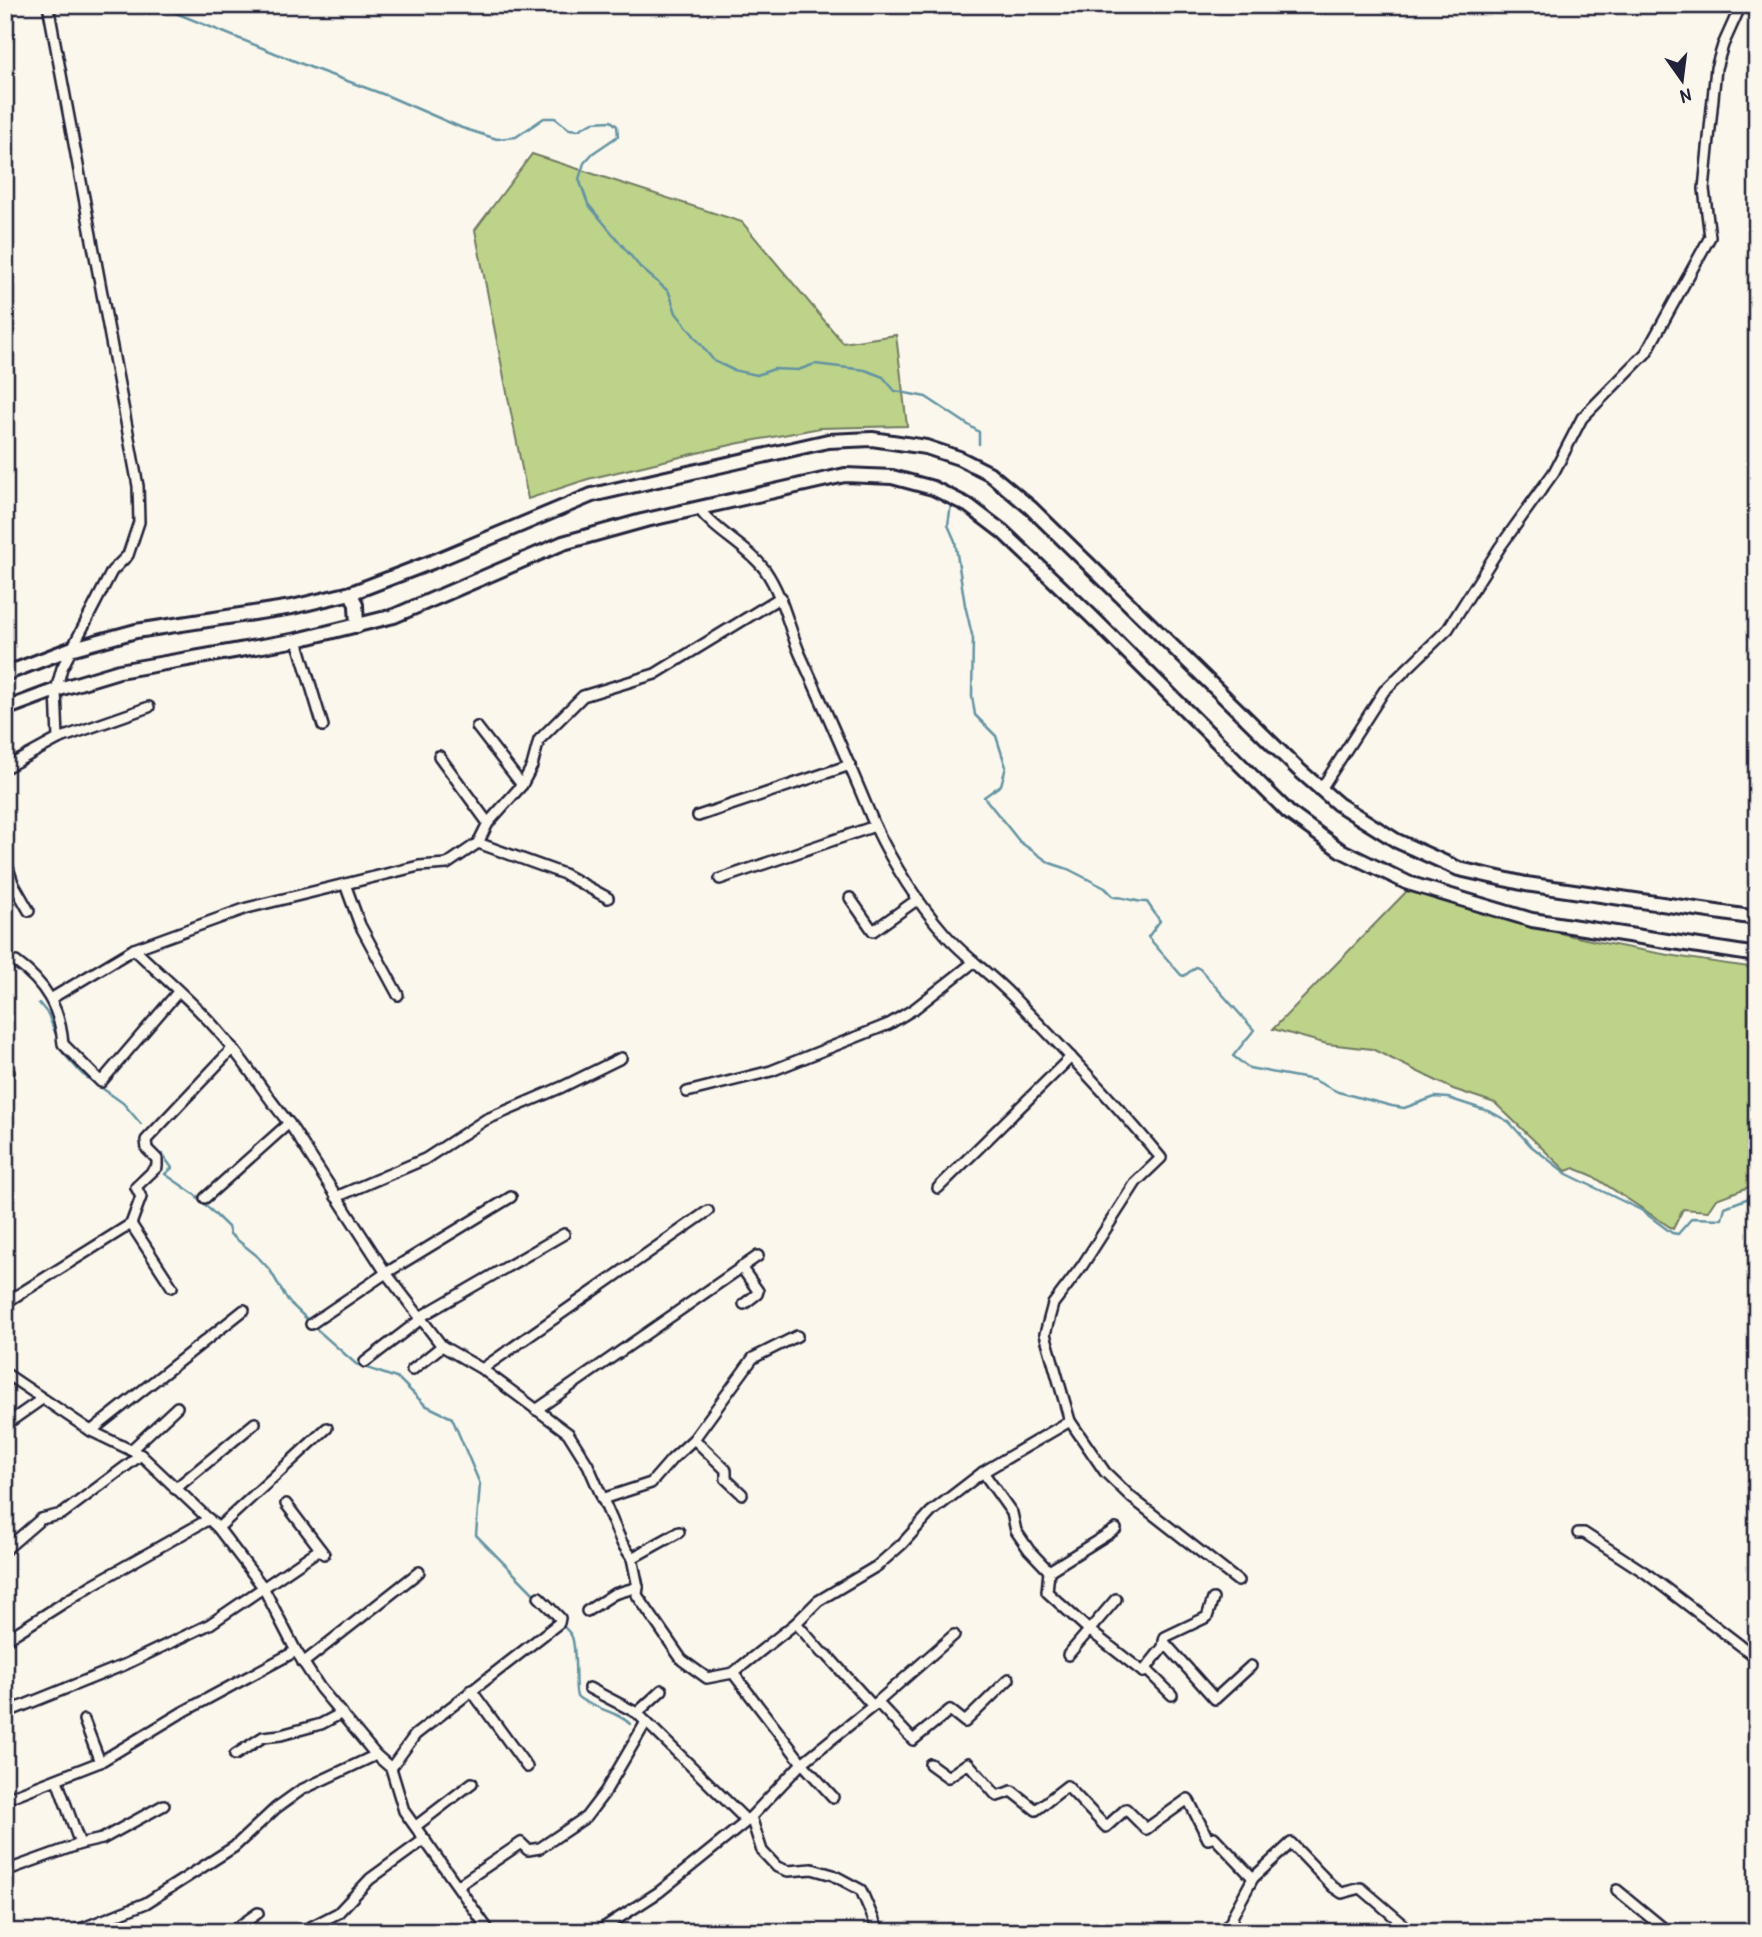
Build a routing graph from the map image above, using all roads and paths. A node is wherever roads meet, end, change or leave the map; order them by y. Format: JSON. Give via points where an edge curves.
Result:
{"nodes":[{"id":1,"x":48,"y":5,"type":"edge"},
{"id":2,"x":1741,"y":5,"type":"edge"},
{"id":3,"x":699,"y":509,"type":"junction"},
{"id":4,"x":351,"y":593,"type":"junction"},
{"id":5,"x":781,"y":597,"type":"junction"},
{"id":6,"x":356,"y":626,"type":"junction"},
{"id":7,"x":297,"y":640,"type":"junction"},
{"id":8,"x":70,"y":649,"type":"junction"},
{"id":9,"x":5,"y":674,"type":"edge"},
{"id":10,"x":56,"y":690,"type":"junction"},
{"id":11,"x":149,"y":707,"type":"dead end"},
{"id":12,"x":5,"y":709,"type":"edge"},
{"id":13,"x":323,"y":726,"type":"dead end"},
{"id":14,"x":477,"y":727,"type":"dead end"},
{"id":15,"x":58,"y":739,"type":"junction"},
{"id":16,"x":439,"y":756,"type":"dead end"},
{"id":17,"x":850,"y":765,"type":"junction"},
{"id":18,"x":5,"y":768,"type":"edge"},
{"id":19,"x":522,"y":785,"type":"junction"},
{"id":20,"x":1321,"y":789,"type":"junction"},
{"id":21,"x":698,"y":816,"type":"dead end"},
{"id":22,"x":488,"y":823,"type":"junction"},
{"id":23,"x":875,"y":826,"type":"junction"},
{"id":24,"x":478,"y":843,"type":"junction"},
{"id":25,"x":5,"y":859,"type":"edge"},
{"id":26,"x":720,"y":879,"type":"dead end"},
{"id":27,"x":9,"y":882,"type":"edge"},
{"id":28,"x":345,"y":884,"type":"junction"},
{"id":29,"x":608,"y":898,"type":"dead end"},
{"id":30,"x":850,"y":898,"type":"dead end"},
{"id":31,"x":918,"y":899,"type":"junction"},
{"id":32,"x":29,"y":911,"type":"dead end"},
{"id":33,"x":1757,"y":918,"type":"edge"},
{"id":34,"x":134,"y":949,"type":"junction"},
{"id":35,"x":1757,"y":955,"type":"edge"},
{"id":36,"x":974,"y":962,"type":"junction"},
{"id":37,"x":5,"y":966,"type":"edge"},
{"id":38,"x":178,"y":992,"type":"junction"},
{"id":39,"x":398,"y":995,"type":"dead end"},
{"id":40,"x":52,"y":998,"type":"junction"},
{"id":41,"x":233,"y":1048,"type":"junction"},
{"id":42,"x":1071,"y":1057,"type":"junction"},
{"id":43,"x":621,"y":1058,"type":"dead end"},
{"id":44,"x":687,"y":1092,"type":"dead end"},
{"id":45,"x":289,"y":1123,"type":"junction"},
{"id":46,"x":938,"y":1188,"type":"dead end"},
{"id":47,"x":336,"y":1197,"type":"junction"},
{"id":48,"x":511,"y":1197,"type":"dead end"},
{"id":49,"x":205,"y":1198,"type":"dead end"},
{"id":50,"x":708,"y":1211,"type":"dead end"},
{"id":51,"x":131,"y":1224,"type":"junction"},
{"id":52,"x":564,"y":1234,"type":"dead end"},
{"id":53,"x":758,"y":1256,"type":"dead end"},
{"id":54,"x":741,"y":1268,"type":"junction"},
{"id":55,"x":386,"y":1273,"type":"junction"},
{"id":56,"x":172,"y":1287,"type":"dead end"},
{"id":57,"x":5,"y":1303,"type":"edge"},
{"id":58,"x":744,"y":1304,"type":"dead end"},
{"id":59,"x":244,"y":1310,"type":"dead end"},
{"id":60,"x":421,"y":1318,"type":"junction"},
{"id":61,"x":312,"y":1324,"type":"dead end"},
{"id":62,"x":797,"y":1336,"type":"dead end"},
{"id":63,"x":442,"y":1346,"type":"junction"},
{"id":64,"x":365,"y":1362,"type":"dead end"},
{"id":65,"x":482,"y":1369,"type":"junction"},
{"id":66,"x":412,"y":1370,"type":"dead end"},
{"id":67,"x":5,"y":1373,"type":"edge"},
{"id":68,"x":42,"y":1399,"type":"junction"},
{"id":69,"x":177,"y":1407,"type":"dead end"},
{"id":70,"x":536,"y":1410,"type":"junction"},
{"id":71,"x":1070,"y":1421,"type":"junction"},
{"id":72,"x":255,"y":1423,"type":"dead end"},
{"id":73,"x":5,"y":1424,"type":"edge"},
{"id":74,"x":327,"y":1428,"type":"dead end"},
{"id":75,"x":91,"y":1431,"type":"junction"},
{"id":76,"x":694,"y":1439,"type":"junction"},
{"id":77,"x":132,"y":1449,"type":"junction"},
{"id":78,"x":141,"y":1455,"type":"junction"},
{"id":79,"x":983,"y":1472,"type":"junction"},
{"id":80,"x":175,"y":1489,"type":"junction"},
{"id":81,"x":742,"y":1494,"type":"dead end"},
{"id":82,"x":602,"y":1499,"type":"junction"},
{"id":83,"x":286,"y":1504,"type":"dead end"},
{"id":84,"x":209,"y":1519,"type":"junction"},
{"id":85,"x":218,"y":1528,"type":"junction"},
{"id":86,"x":1116,"y":1529,"type":"dead end"},
{"id":87,"x":679,"y":1532,"type":"dead end"},
{"id":88,"x":1578,"y":1533,"type":"dead end"},
{"id":89,"x":5,"y":1550,"type":"edge"},
{"id":90,"x":632,"y":1558,"type":"junction"},
{"id":91,"x":1049,"y":1571,"type":"junction"},
{"id":92,"x":419,"y":1572,"type":"dead end"},
{"id":93,"x":1238,"y":1581,"type":"dead end"},
{"id":94,"x":263,"y":1587,"type":"junction"},
{"id":95,"x":638,"y":1587,"type":"junction"},
{"id":96,"x":540,"y":1597,"type":"dead end"},
{"id":97,"x":1116,"y":1598,"type":"dead end"},
{"id":98,"x":1213,"y":1599,"type":"dead end"},
{"id":99,"x":587,"y":1611,"type":"dead end"},
{"id":100,"x":796,"y":1623,"type":"junction"},
{"id":101,"x":1090,"y":1630,"type":"junction"},
{"id":102,"x":954,"y":1635,"type":"dead end"},
{"id":103,"x":5,"y":1640,"type":"edge"},
{"id":104,"x":1164,"y":1642,"type":"junction"},
{"id":105,"x":296,"y":1651,"type":"junction"},
{"id":106,"x":1068,"y":1656,"type":"dead end"},
{"id":107,"x":1757,"y":1658,"type":"edge"},
{"id":108,"x":303,"y":1663,"type":"junction"},
{"id":109,"x":1251,"y":1666,"type":"dead end"},
{"id":110,"x":733,"y":1672,"type":"junction"},
{"id":111,"x":1143,"y":1672,"type":"junction"},
{"id":112,"x":1009,"y":1679,"type":"dead end"},
{"id":113,"x":589,"y":1688,"type":"dead end"},
{"id":114,"x":471,"y":1690,"type":"junction"},
{"id":115,"x":662,"y":1690,"type":"dead end"},
{"id":116,"x":1172,"y":1695,"type":"dead end"},
{"id":117,"x":876,"y":1705,"type":"junction"},
{"id":118,"x":5,"y":1713,"type":"edge"},
{"id":119,"x":342,"y":1713,"type":"junction"},
{"id":120,"x":637,"y":1713,"type":"junction"},
{"id":121,"x":84,"y":1720,"type":"dead end"},
{"id":122,"x":646,"y":1722,"type":"junction"},
{"id":123,"x":235,"y":1755,"type":"dead end"},
{"id":124,"x":376,"y":1755,"type":"junction"},
{"id":125,"x":100,"y":1762,"type":"junction"},
{"id":126,"x":803,"y":1763,"type":"junction"},
{"id":127,"x":930,"y":1764,"type":"dead end"},
{"id":128,"x":527,"y":1767,"type":"dead end"},
{"id":129,"x":391,"y":1768,"type":"junction"},
{"id":130,"x":57,"y":1780,"type":"junction"},
{"id":131,"x":472,"y":1783,"type":"dead end"},
{"id":132,"x":833,"y":1797,"type":"dead end"},
{"id":133,"x":5,"y":1799,"type":"edge"},
{"id":134,"x":164,"y":1805,"type":"dead end"},
{"id":135,"x":749,"y":1819,"type":"junction"},
{"id":136,"x":416,"y":1826,"type":"junction"},
{"id":137,"x":425,"y":1839,"type":"junction"},
{"id":138,"x":80,"y":1844,"type":"junction"},
{"id":139,"x":5,"y":1871,"type":"edge"},
{"id":140,"x":1253,"y":1878,"type":"junction"},
{"id":141,"x":458,"y":1885,"type":"junction"},
{"id":142,"x":1617,"y":1890,"type":"dead end"},
{"id":143,"x":258,"y":1913,"type":"dead end"},
{"id":144,"x":1403,"y":1924,"type":"dead end"},
{"id":145,"x":73,"y":1932,"type":"edge"},
{"id":146,"x":231,"y":1932,"type":"edge"},
{"id":147,"x":301,"y":1932,"type":"edge"},
{"id":148,"x":491,"y":1932,"type":"edge"},
{"id":149,"x":597,"y":1932,"type":"edge"},
{"id":150,"x":879,"y":1932,"type":"edge"},
{"id":151,"x":1222,"y":1932,"type":"edge"},
{"id":152,"x":1668,"y":1932,"type":"edge"}],
"edges":[{"from":1,"to":8,"type":"street","via":[[139,510],[128,555],[112,570]]},
{"from":2,"to":20,"type":"street","via":[[1716,68],[1704,188],[1710,237],[1646,353],[1582,418],[1554,472],[1448,629],[1384,691]]},
{"from":3,"to":5,"type":"street","via":[[750,553]]},
{"from":3,"to":6,"type":"street","via":[[564,543],[394,615]]},
{"from":3,"to":35,"type":"street","via":[[845,475],[892,477],[933,488],[969,506],[1003,532],[1288,812],[1340,850],[1408,883],[1532,920]]},
{"from":4,"to":6,"type":"street"},
{"from":4,"to":8,"type":"street","via":[[292,607],[136,631]]},
{"from":4,"to":20,"type":"street","via":[[592,495],[828,441],[872,439],[926,447],[989,473],[1013,491]]},
{"from":5,"to":17,"type":"street","via":[[799,651]]},
{"from":5,"to":19,"type":"street","via":[[655,674],[583,696],[538,740]]},
{"from":6,"to":7,"type":"street"},
{"from":7,"to":10,"type":"street","via":[[119,671]]},
{"from":7,"to":13,"type":"street"},
{"from":8,"to":9,"type":"street"},
{"from":8,"to":10,"type":"street"},
{"from":10,"to":12,"type":"street"},
{"from":10,"to":15,"type":"street"},
{"from":11,"to":15,"type":"street"},
{"from":14,"to":19,"type":"street"},
{"from":15,"to":18,"type":"street"},
{"from":16,"to":22,"type":"street"},
{"from":17,"to":21,"type":"street"},
{"from":17,"to":23,"type":"street"},
{"from":19,"to":22,"type":"street"},
{"from":20,"to":33,"type":"street","via":[[1397,841],[1459,869],[1526,884]]},
{"from":22,"to":24,"type":"street"},
{"from":23,"to":26,"type":"street"},
{"from":23,"to":31,"type":"street"},
{"from":24,"to":28,"type":"street","via":[[447,864]]},
{"from":24,"to":29,"type":"street","via":[[564,874]]},
{"from":25,"to":27,"type":"street"},
{"from":27,"to":32,"type":"street"},
{"from":28,"to":34,"type":"street","via":[[247,908]]},
{"from":28,"to":39,"type":"street","via":[[360,925]]},
{"from":30,"to":31,"type":"street","via":[[873,931]]},
{"from":31,"to":36,"type":"street"},
{"from":34,"to":38,"type":"street"},
{"from":34,"to":40,"type":"street"},
{"from":36,"to":42,"type":"street"},
{"from":36,"to":44,"type":"street","via":[[889,1024],[771,1071]]},
{"from":37,"to":40,"type":"street","via":[[16,962]]},
{"from":38,"to":40,"type":"street","via":[[101,1082],[63,1044]]},
{"from":38,"to":41,"type":"street"},
{"from":41,"to":45,"type":"street"},
{"from":41,"to":51,"type":"street","via":[[146,1140],[157,1167],[136,1187],[141,1197]]},
{"from":42,"to":46,"type":"street"},
{"from":42,"to":71,"type":"street","via":[[1161,1158],[1136,1182],[1053,1304],[1045,1334]]},
{"from":43,"to":47,"type":"street","via":[[485,1120],[425,1159]]},
{"from":45,"to":47,"type":"street"},
{"from":45,"to":49,"type":"street"},
{"from":47,"to":55,"type":"street"},
{"from":48,"to":55,"type":"street"},
{"from":50,"to":65,"type":"street"},
{"from":51,"to":56,"type":"street"},
{"from":51,"to":57,"type":"street"},
{"from":52,"to":60,"type":"street"},
{"from":53,"to":54,"type":"street"},
{"from":54,"to":58,"type":"street","via":[[758,1291]]},
{"from":54,"to":70,"type":"street"},
{"from":55,"to":60,"type":"street"},
{"from":55,"to":61,"type":"street"},
{"from":59,"to":75,"type":"street"},
{"from":60,"to":63,"type":"street"},
{"from":60,"to":64,"type":"street"},
{"from":62,"to":76,"type":"street","via":[[754,1358]]},
{"from":63,"to":65,"type":"street"},
{"from":63,"to":66,"type":"street"},
{"from":65,"to":70,"type":"street"},
{"from":67,"to":68,"type":"street"},
{"from":68,"to":73,"type":"street"},
{"from":68,"to":75,"type":"street"},
{"from":69,"to":77,"type":"street"},
{"from":70,"to":82,"type":"street","via":[[568,1433]]},
{"from":71,"to":79,"type":"street"},
{"from":71,"to":93,"type":"street","via":[[1105,1472],[1132,1498]]},
{"from":72,"to":80,"type":"street"},
{"from":74,"to":85,"type":"street"},
{"from":75,"to":77,"type":"street"},
{"from":76,"to":81,"type":"street","via":[[726,1470],[726,1479]]},
{"from":76,"to":82,"type":"street","via":[[648,1485]]},
{"from":77,"to":78,"type":"street"},
{"from":78,"to":80,"type":"street"},
{"from":78,"to":89,"type":"street","via":[[62,1514],[41,1519]]},
{"from":79,"to":91,"type":"street","via":[[1012,1513],[1028,1550]]},
{"from":79,"to":100,"type":"street","via":[[931,1512],[877,1566],[818,1601]]},
{"from":80,"to":84,"type":"street"},
{"from":82,"to":90,"type":"street"},
{"from":83,"to":94,"type":"street","via":[[322,1552]]},
{"from":84,"to":85,"type":"street"},
{"from":84,"to":103,"type":"street"},
{"from":85,"to":94,"type":"street"},
{"from":86,"to":91,"type":"street"},
{"from":87,"to":90,"type":"street"},
{"from":88,"to":107,"type":"street","via":[[1584,1532],[1647,1574]]},
{"from":90,"to":95,"type":"street"},
{"from":91,"to":101,"type":"street","via":[[1047,1591]]},
{"from":92,"to":108,"type":"street"},
{"from":94,"to":105,"type":"street"},
{"from":94,"to":118,"type":"street","via":[[210,1624]]},
{"from":95,"to":99,"type":"street","via":[[614,1594]]},
{"from":95,"to":110,"type":"street","via":[[637,1595],[682,1660],[707,1678]]},
{"from":96,"to":114,"type":"street","via":[[560,1618],[559,1623]]},
{"from":97,"to":101,"type":"street"},
{"from":98,"to":104,"type":"street","via":[[1207,1617],[1164,1637]]},
{"from":100,"to":110,"type":"street"},
{"from":100,"to":117,"type":"street"},
{"from":101,"to":106,"type":"street"},
{"from":101,"to":111,"type":"street"},
{"from":102,"to":117,"type":"street"},
{"from":104,"to":109,"type":"street","via":[[1215,1699]]},
{"from":104,"to":111,"type":"street"},
{"from":105,"to":108,"type":"street"},
{"from":105,"to":125,"type":"street"},
{"from":108,"to":119,"type":"street"},
{"from":110,"to":126,"type":"street"},
{"from":111,"to":116,"type":"street","via":[[1148,1671]]},
{"from":112,"to":117,"type":"street","via":[[964,1722],[950,1710],[913,1740]]},
{"from":113,"to":120,"type":"street"},
{"from":114,"to":128,"type":"street"},
{"from":114,"to":129,"type":"street","via":[[415,1735]]},
{"from":115,"to":120,"type":"street"},
{"from":117,"to":126,"type":"street"},
{"from":119,"to":123,"type":"street","via":[[321,1724],[263,1737]]},
{"from":119,"to":124,"type":"street"},
{"from":120,"to":122,"type":"street"},
{"from":121,"to":125,"type":"street"},
{"from":122,"to":135,"type":"street"},
{"from":122,"to":141,"type":"street","via":[[586,1817],[540,1849],[527,1850],[520,1843]]},
{"from":124,"to":129,"type":"street"},
{"from":124,"to":145,"type":"street","via":[[300,1790],[234,1847],[146,1903]]},
{"from":125,"to":130,"type":"street"},
{"from":126,"to":132,"type":"street"},
{"from":126,"to":135,"type":"street"},
{"from":127,"to":140,"type":"street","via":[[948,1777],[968,1763],[997,1796],[1012,1791],[1036,1810],[1067,1786],[1106,1827],[1126,1808],[1146,1829],[1188,1798],[1209,1839],[1214,1838]]},
{"from":129,"to":136,"type":"street","via":[[404,1811]]},
{"from":130,"to":133,"type":"street"},
{"from":130,"to":138,"type":"street"},
{"from":131,"to":136,"type":"street"},
{"from":134,"to":138,"type":"street","via":[[102,1839]]},
{"from":135,"to":149,"type":"street","via":[[659,1892]]},
{"from":135,"to":150,"type":"street","via":[[762,1851],[777,1867],[812,1869],[861,1890]]},
{"from":136,"to":137,"type":"street"},
{"from":137,"to":141,"type":"street"},
{"from":137,"to":147,"type":"street","via":[[370,1879],[338,1913]]},
{"from":138,"to":139,"type":"street"},
{"from":140,"to":144,"type":"street","via":[[1291,1843],[1333,1887],[1342,1893],[1362,1888]]},
{"from":140,"to":151,"type":"street"},
{"from":141,"to":148,"type":"street"},
{"from":142,"to":152,"type":"street"},
{"from":143,"to":146,"type":"street"}]}
